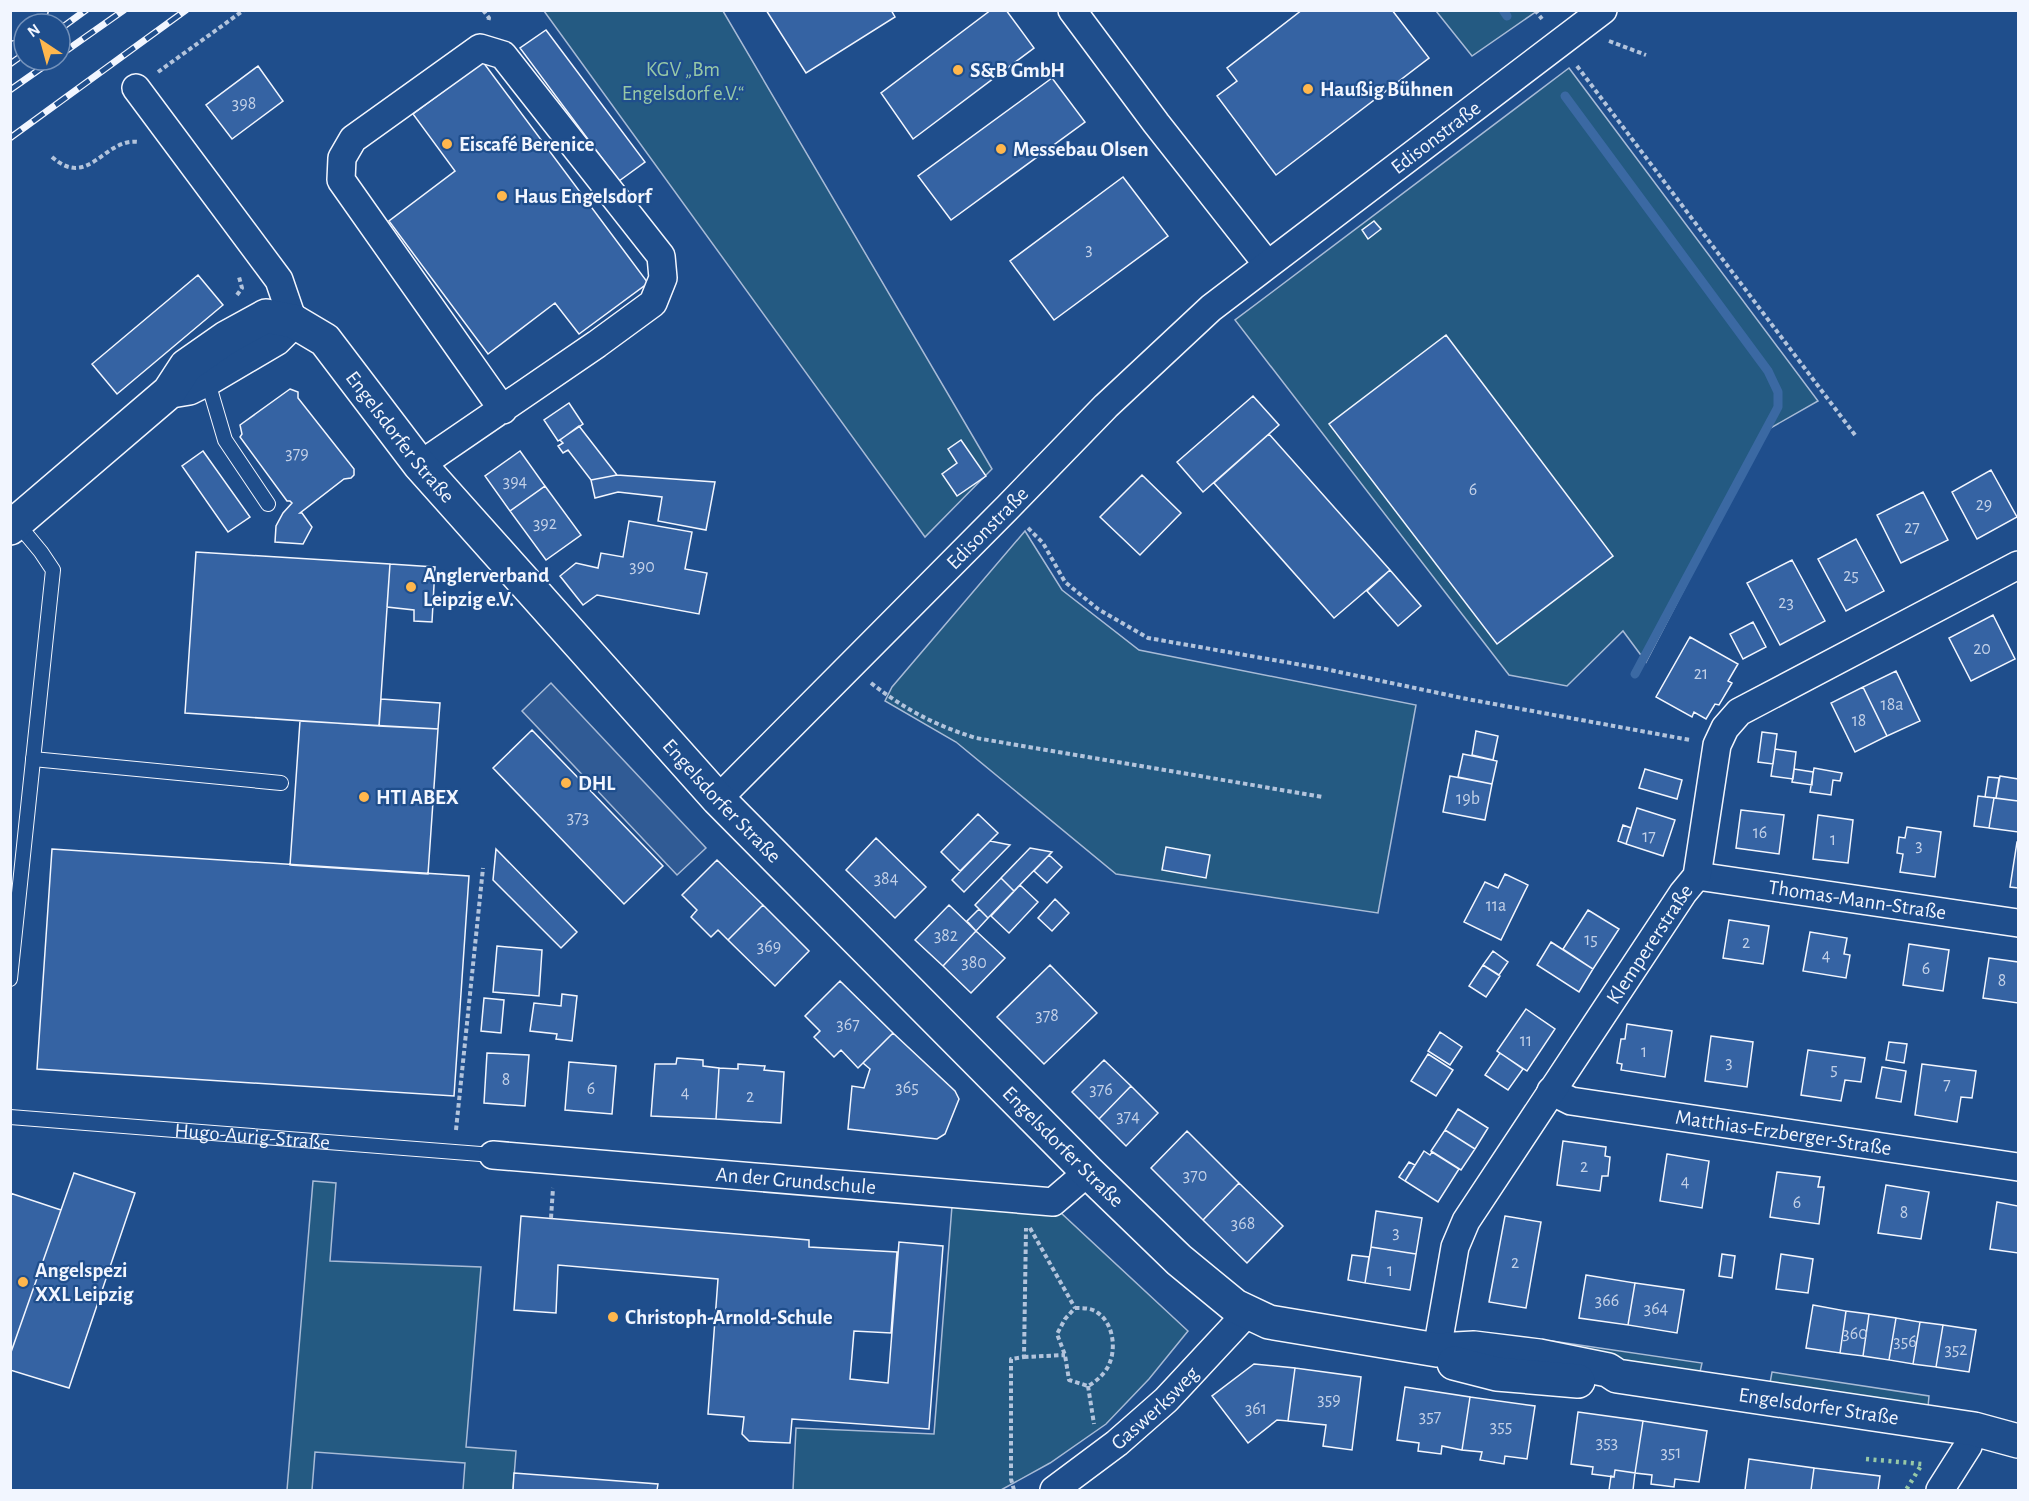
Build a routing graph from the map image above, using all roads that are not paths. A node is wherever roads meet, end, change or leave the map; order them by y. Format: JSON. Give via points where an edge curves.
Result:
{"nodes":[{"id":1,"x":34,"y":10,"type":"edge"},
{"id":2,"x":1072,"y":10,"type":"edge"},
{"id":3,"x":1603,"y":10,"type":"edge"},
{"id":4,"x":10,"y":27,"type":"edge"},
{"id":5,"x":136,"y":88,"type":"road end"},
{"id":6,"x":1267,"y":264,"type":"junction"},
{"id":7,"x":293,"y":321,"type":"junction"},
{"id":8,"x":207,"y":379,"type":"junction"},
{"id":9,"x":169,"y":392,"type":"junction"},
{"id":10,"x":503,"y":410,"type":"junction"},
{"id":11,"x":420,"y":465,"type":"junction"},
{"id":12,"x":268,"y":504,"type":"dead end"},
{"id":13,"x":14,"y":526,"type":"edge"},
{"id":14,"x":2019,"y":565,"type":"edge"},
{"id":15,"x":33,"y":759,"type":"junction"},
{"id":16,"x":281,"y":783,"type":"dead end"},
{"id":17,"x":718,"y":799,"type":"junction"},
{"id":18,"x":1697,"y":876,"type":"junction"},
{"id":19,"x":2019,"y":923,"type":"edge"},
{"id":20,"x":10,"y":979,"type":"edge"},
{"id":21,"x":1551,"y":1091,"type":"junction"},
{"id":22,"x":10,"y":1117,"type":"edge"},
{"id":23,"x":493,"y":1155,"type":"joint"},
{"id":24,"x":2019,"y":1167,"type":"edge"},
{"id":25,"x":1088,"y":1172,"type":"junction"},
{"id":26,"x":1246,"y":1313,"type":"junction"},
{"id":27,"x":1437,"y":1350,"type":"junction"},
{"id":28,"x":1974,"y":1429,"type":"junction"},
{"id":29,"x":2019,"y":1442,"type":"edge"},
{"id":30,"x":1054,"y":1491,"type":"edge"},
{"id":31,"x":1940,"y":1491,"type":"edge"}],
"edges":[{"from":1,"to":4,"type":"street"},
{"from":2,"to":6,"type":"street"},
{"from":3,"to":6,"type":"street","name":"Edisonstraße"},
{"from":5,"to":7,"type":"street","via":[[279,280]]},
{"from":6,"to":17,"type":"street","name":"Edisonstraße","via":[[1211,308],[1114,398]]},
{"from":7,"to":8,"type":"street","via":[[275,339]]},
{"from":7,"to":9,"type":"street","via":[[266,316],[235,333],[186,366]]},
{"from":7,"to":11,"type":"street","name":"Engelsdorfer Straße","via":[[325,340]]},
{"from":8,"to":9,"type":"street"},
{"from":8,"to":12,"type":"lane","via":[[225,440]]},
{"from":9,"to":13,"type":"street"},
{"from":10,"to":10,"type":"street","via":[[341,180],[342,158],[353,139],[480,48],[503,55],[661,256],[663,278],[653,303]]},
{"from":10,"to":11,"type":"street"},
{"from":11,"to":17,"type":"street","name":"Engelsdorfer Straße"},
{"from":13,"to":15,"type":"lane","via":[[53,570]]},
{"from":14,"to":18,"type":"street","name":"Klempererstraße","via":[[1739,712],[1717,745]]},
{"from":15,"to":16,"type":"lane"},
{"from":15,"to":20,"type":"lane"},
{"from":17,"to":25,"type":"street","name":"Engelsdorfer Straße"},
{"from":18,"to":19,"type":"street","name":"Thomas-Mann-Straße"},
{"from":18,"to":21,"type":"street","name":"Klempererstraße"},
{"from":21,"to":24,"type":"street","name":"Matthias-Erzberger-Straße","via":[[1571,1101]]},
{"from":21,"to":27,"type":"street","name":"Klempererstraße","via":[[1466,1221],[1455,1247]]},
{"from":22,"to":23,"type":"lane","name":"Hugo-Aurig-Straße"},
{"from":23,"to":25,"type":"street","name":"An der Grundschule","via":[[1053,1202]]},
{"from":25,"to":26,"type":"street","name":"Engelsdorfer Straße","via":[[1179,1260]]},
{"from":26,"to":27,"type":"street","name":"Engelsdorfer Straße","via":[[1269,1322]]},
{"from":26,"to":30,"type":"street","name":"Gaswerksweg","via":[[1166,1400],[1118,1443]]},
{"from":27,"to":28,"type":"street","name":"Engelsdorfer Straße","via":[[1454,1363],[1497,1374],[1599,1382],[1617,1376]]},
{"from":28,"to":29,"type":"street","name":"Engelsdorfer Straße"},
{"from":28,"to":31,"type":"street"}]}
